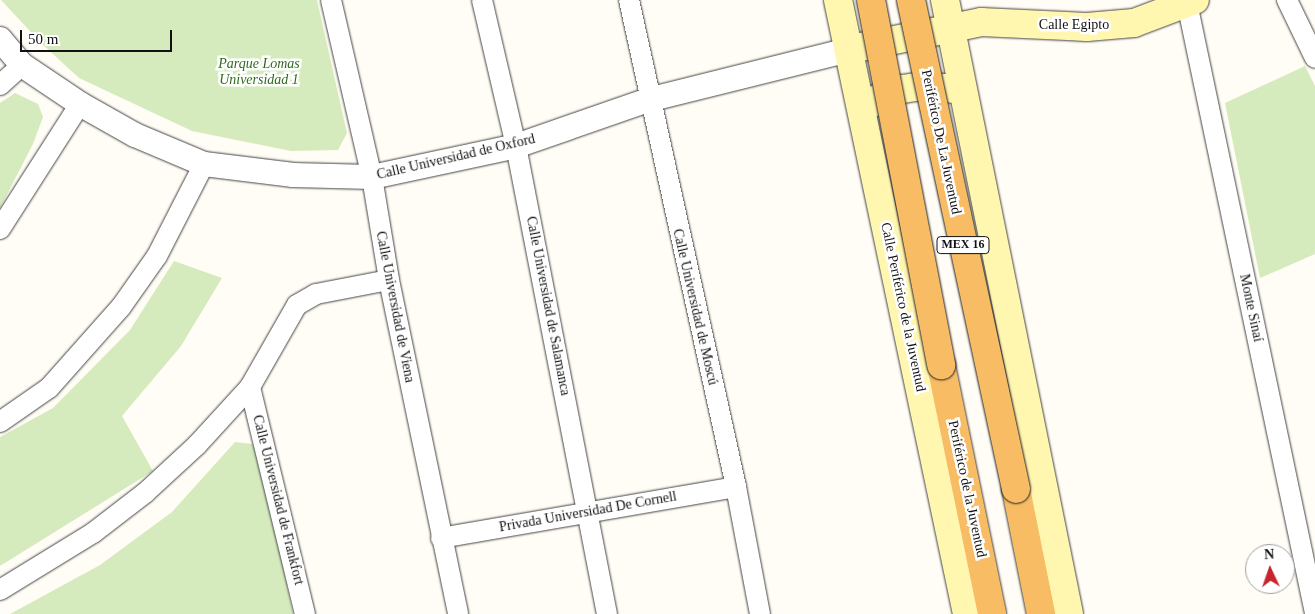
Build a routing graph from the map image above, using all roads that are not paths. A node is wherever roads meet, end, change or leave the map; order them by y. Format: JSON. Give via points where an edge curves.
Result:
{"nodes":[{"id":1,"x":331,"y":0,"type":"edge"},
{"id":2,"x":482,"y":0,"type":"edge"},
{"id":3,"x":629,"y":0,"type":"edge"},
{"id":4,"x":838,"y":0,"type":"edge"},
{"id":5,"x":871,"y":0,"type":"edge"},
{"id":6,"x":912,"y":0,"type":"edge"},
{"id":7,"x":945,"y":0,"type":"edge"},
{"id":8,"x":1287,"y":0,"type":"edge"},
{"id":9,"x":1191,"y":2,"type":"edge"},
{"id":10,"x":950,"y":28,"type":"junction"},
{"id":11,"x":0,"y":39,"type":"edge"},
{"id":12,"x":848,"y":50,"type":"junction"},
{"id":13,"x":1315,"y":58,"type":"edge"},
{"id":14,"x":22,"y":65,"type":"junction"},
{"id":15,"x":0,"y":85,"type":"edge"},
{"id":16,"x":965,"y":97,"type":"junction"},
{"id":17,"x":648,"y":100,"type":"junction"},
{"id":18,"x":80,"y":104,"type":"junction"},
{"id":19,"x":863,"y":115,"type":"junction"},
{"id":20,"x":516,"y":146,"type":"junction"},
{"id":21,"x":204,"y":164,"type":"junction"},
{"id":22,"x":372,"y":177,"type":"junction"},
{"id":23,"x":0,"y":229,"type":"edge"},
{"id":24,"x":389,"y":280,"type":"junction"},
{"id":25,"x":250,"y":387,"type":"junction"},
{"id":26,"x":0,"y":422,"type":"edge"},
{"id":27,"x":736,"y":487,"type":"junction"},
{"id":28,"x":588,"y":511,"type":"junction"},
{"id":29,"x":441,"y":538,"type":"junction"},
{"id":30,"x":0,"y":590,"type":"edge"},
{"id":31,"x":1315,"y":613,"type":"edge"},
{"id":32,"x":305,"y":614,"type":"edge"},
{"id":33,"x":458,"y":614,"type":"edge"},
{"id":34,"x":607,"y":614,"type":"edge"},
{"id":35,"x":760,"y":614,"type":"edge"},
{"id":36,"x":967,"y":614,"type":"edge"},
{"id":37,"x":992,"y":614,"type":"edge"},
{"id":38,"x":1041,"y":614,"type":"edge"},
{"id":39,"x":1070,"y":614,"type":"edge"}],
"edges":[{"from":1,"to":22,"type":"street","name":"Calle Universidad de Viena"},
{"from":2,"to":20,"type":"street","name":"Calle Universidad de Salamanca"},
{"from":3,"to":17,"type":"street","name":"Calle Universidad de Moscú"},
{"from":4,"to":12,"type":"main road","name":"Calle Periférico de la Juventud"},
{"from":5,"to":37,"type":"highway","name":"Periférico de la Juventud","number":"MEX 16","bridge":true},
{"from":6,"to":38,"type":"highway","name":"Periférico De La Juventud","number":"MEX 16","bridge":true},
{"from":7,"to":10,"type":"main road"},
{"from":8,"to":13,"type":"street"},
{"from":9,"to":10,"type":"main road","name":"Calle Egipto","via":[[1134,23],[981,22]]},
{"from":9,"to":31,"type":"street","name":"Monte Sinaí"},
{"from":10,"to":12,"type":"main road","name":"Calle Egipto"},
{"from":10,"to":16,"type":"main road"},
{"from":11,"to":14,"type":"street","name":"Calle Universidad de Oxford"},
{"from":12,"to":17,"type":"street","name":"Calle Universidad de Oxford"},
{"from":12,"to":19,"type":"main road","name":"Calle Periférico de la Juventud"},
{"from":14,"to":15,"type":"street"},
{"from":14,"to":18,"type":"street","name":"Calle Universidad de Oxford"},
{"from":16,"to":19,"type":"main road","via":[[952,88],[921,86],[883,96],[870,103]]},
{"from":16,"to":39,"type":"main road"},
{"from":17,"to":20,"type":"street","name":"Calle Universidad de Oxford"},
{"from":17,"to":27,"type":"street","name":"Calle Universidad de Moscú"},
{"from":18,"to":21,"type":"street","name":"Calle Universidad de Oxford","via":[[135,135]]},
{"from":18,"to":23,"type":"street"},
{"from":19,"to":36,"type":"main road","name":"Calle Periférico de la Juventud"},
{"from":20,"to":22,"type":"street","name":"Calle Universidad de Oxford"},
{"from":20,"to":28,"type":"street","name":"Calle Universidad de Salamanca"},
{"from":21,"to":22,"type":"street","name":"Calle Universidad de Oxford","via":[[293,175]]},
{"from":21,"to":26,"type":"street","via":[[157,256],[121,307],[49,388]]},
{"from":22,"to":24,"type":"street","name":"Calle Universidad de Viena"},
{"from":24,"to":25,"type":"street","via":[[316,294],[297,305]]},
{"from":24,"to":29,"type":"street","name":"Calle Universidad de Viena"},
{"from":25,"to":30,"type":"street","via":[[197,445],[145,493],[93,533]]},
{"from":25,"to":32,"type":"street","name":"Calle Universidad de Frankfort"},
{"from":27,"to":28,"type":"street","name":"Privada Universidad De Cornell"},
{"from":27,"to":35,"type":"street","name":"Calle Universidad de Moscú"},
{"from":28,"to":29,"type":"street","name":"Privada Universidad De Cornell"},
{"from":28,"to":34,"type":"street","name":"Calle Universidad de Salamanca"},
{"from":29,"to":33,"type":"street","name":"Calle Universidad de Viena"}]}
